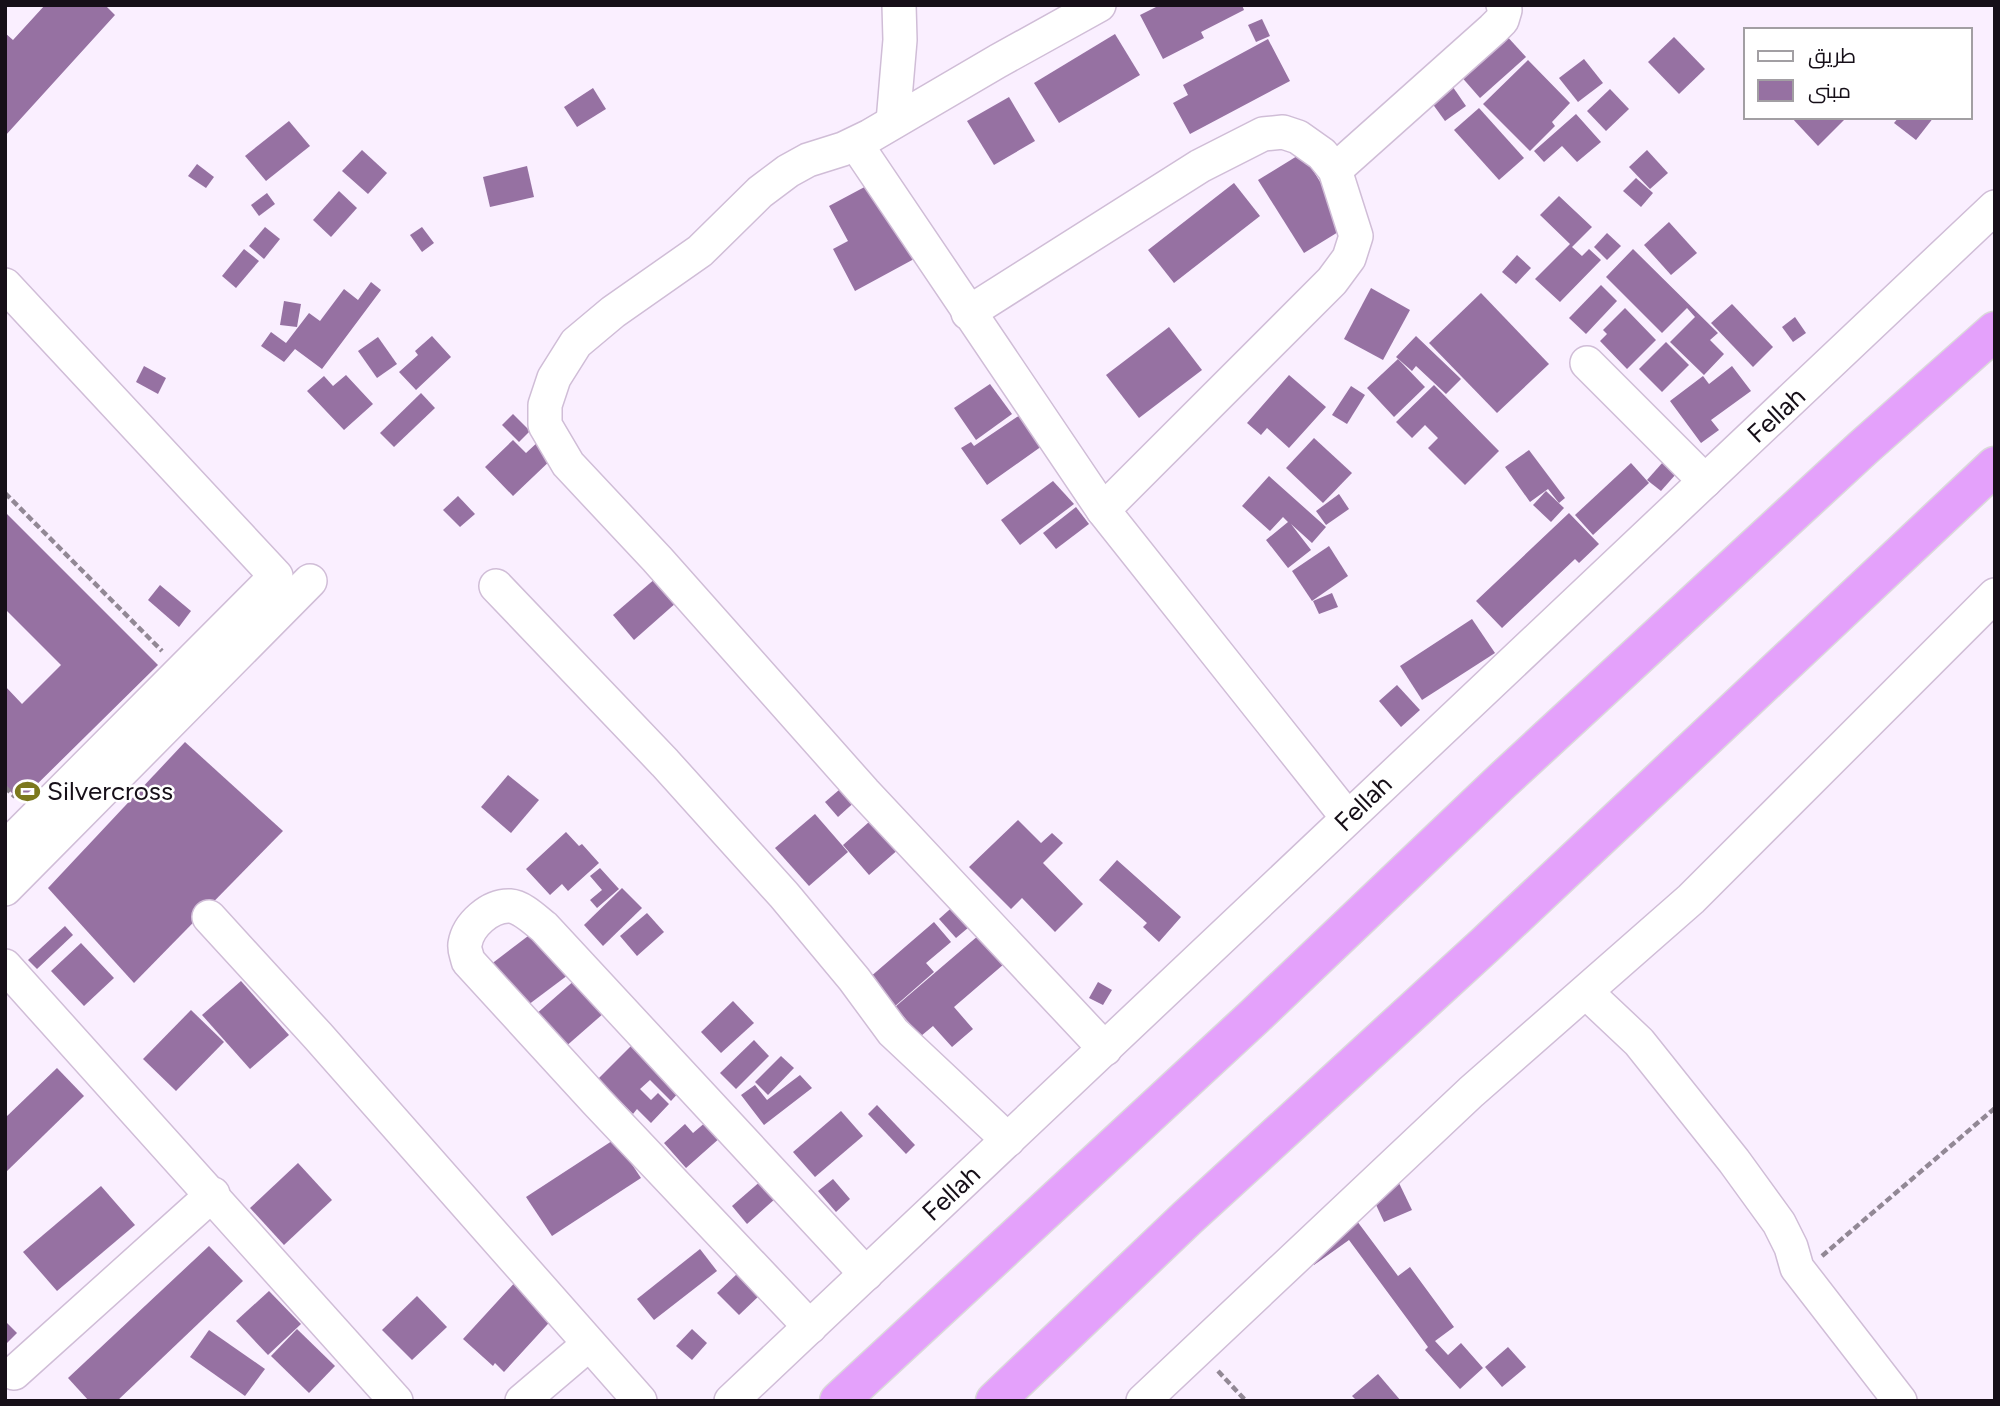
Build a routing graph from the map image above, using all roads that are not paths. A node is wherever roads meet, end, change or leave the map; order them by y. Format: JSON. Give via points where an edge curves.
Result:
{"nodes":[{"id":1,"x":899,"y":5,"type":"edge"},
{"id":2,"x":1100,"y":5,"type":"edge"},
{"id":3,"x":1503,"y":5,"type":"edge"},
{"id":4,"x":893,"y":122,"type":"junction"},
{"id":5,"x":856,"y":144,"type":"junction"},
{"id":6,"x":1335,"y":170,"type":"junction"},
{"id":7,"x":1995,"y":207,"type":"edge"},
{"id":8,"x":5,"y":285,"type":"edge"},
{"id":9,"x":968,"y":313,"type":"junction"},
{"id":10,"x":1995,"y":331,"type":"edge"},
{"id":11,"x":1587,"y":363,"type":"dead end"},
{"id":12,"x":1995,"y":466,"type":"edge"},
{"id":13,"x":1705,"y":481,"type":"junction"},
{"id":14,"x":1103,"y":510,"type":"junction"},
{"id":15,"x":310,"y":582,"type":"dead end"},
{"id":16,"x":496,"y":586,"type":"dead end"},
{"id":17,"x":1995,"y":595,"type":"edge"},
{"id":18,"x":1347,"y":817,"type":"junction"},
{"id":19,"x":19,"y":835,"type":"edge"},
{"id":20,"x":5,"y":889,"type":"edge"},
{"id":21,"x":209,"y":917,"type":"dead end"},
{"id":22,"x":5,"y":966,"type":"edge"},
{"id":23,"x":1586,"y":992,"type":"junction"},
{"id":24,"x":1105,"y":1049,"type":"junction"},
{"id":25,"x":1008,"y":1140,"type":"junction"},
{"id":26,"x":212,"y":1194,"type":"junction"},
{"id":27,"x":866,"y":1274,"type":"junction"},
{"id":28,"x":810,"y":1327,"type":"junction"},
{"id":29,"x":589,"y":1344,"type":"junction"},
{"id":30,"x":14,"y":1373,"type":"dead end"},
{"id":31,"x":396,"y":1401,"type":"edge"},
{"id":32,"x":522,"y":1401,"type":"edge"},
{"id":33,"x":640,"y":1401,"type":"edge"},
{"id":34,"x":731,"y":1401,"type":"edge"},
{"id":35,"x":839,"y":1401,"type":"edge"},
{"id":36,"x":995,"y":1401,"type":"edge"},
{"id":37,"x":1143,"y":1401,"type":"edge"},
{"id":38,"x":1900,"y":1401,"type":"edge"}],
"edges":[{"from":1,"to":4,"type":"street"},
{"from":2,"to":4,"type":"street"},
{"from":3,"to":6,"type":"street","via":[[1502,20],[1493,29]]},
{"from":4,"to":5,"type":"street"},
{"from":5,"to":9,"type":"street"},
{"from":5,"to":24,"type":"street","via":[[788,171],[700,251],[576,343],[554,378],[545,405],[545,425],[568,464],[864,792]]},
{"from":6,"to":9,"type":"street","via":[[1298,137],[1283,132],[1263,134],[1200,166]]},
{"from":6,"to":14,"type":"street","via":[[1356,236],[1349,258],[1332,281]]},
{"from":7,"to":13,"type":"street","name":"Fellah"},
{"from":8,"to":19,"type":"street","via":[[276,576]]},
{"from":9,"to":14,"type":"street"},
{"from":10,"to":35,"type":"highway","via":[[1502,781]]},
{"from":11,"to":13,"type":"street"},
{"from":12,"to":36,"type":"highway"},
{"from":13,"to":18,"type":"street","name":"Fellah"},
{"from":14,"to":18,"type":"street"},
{"from":15,"to":19,"type":"street"},
{"from":16,"to":25,"type":"street","via":[[666,763],[784,895],[893,1032]]},
{"from":17,"to":23,"type":"street","via":[[1690,899]]},
{"from":18,"to":24,"type":"street","name":"Fellah"},
{"from":19,"to":20,"type":"street"},
{"from":21,"to":29,"type":"street"},
{"from":22,"to":26,"type":"street"},
{"from":23,"to":37,"type":"street","via":[[1471,1092]]},
{"from":23,"to":38,"type":"street","via":[[1639,1042],[1734,1161],[1779,1223],[1797,1268]]},
{"from":24,"to":25,"type":"street","name":"Fellah"},
{"from":25,"to":27,"type":"street","name":"Fellah"},
{"from":26,"to":30,"type":"street"},
{"from":26,"to":31,"type":"street"},
{"from":27,"to":28,"type":"street","name":"Fellah"},
{"from":27,"to":28,"type":"street","via":[[544,926],[512,906],[495,908],[480,919],[464,947],[468,961]]},
{"from":28,"to":34,"type":"street","name":"Fellah"},
{"from":29,"to":32,"type":"street"},
{"from":29,"to":33,"type":"street"}]}
